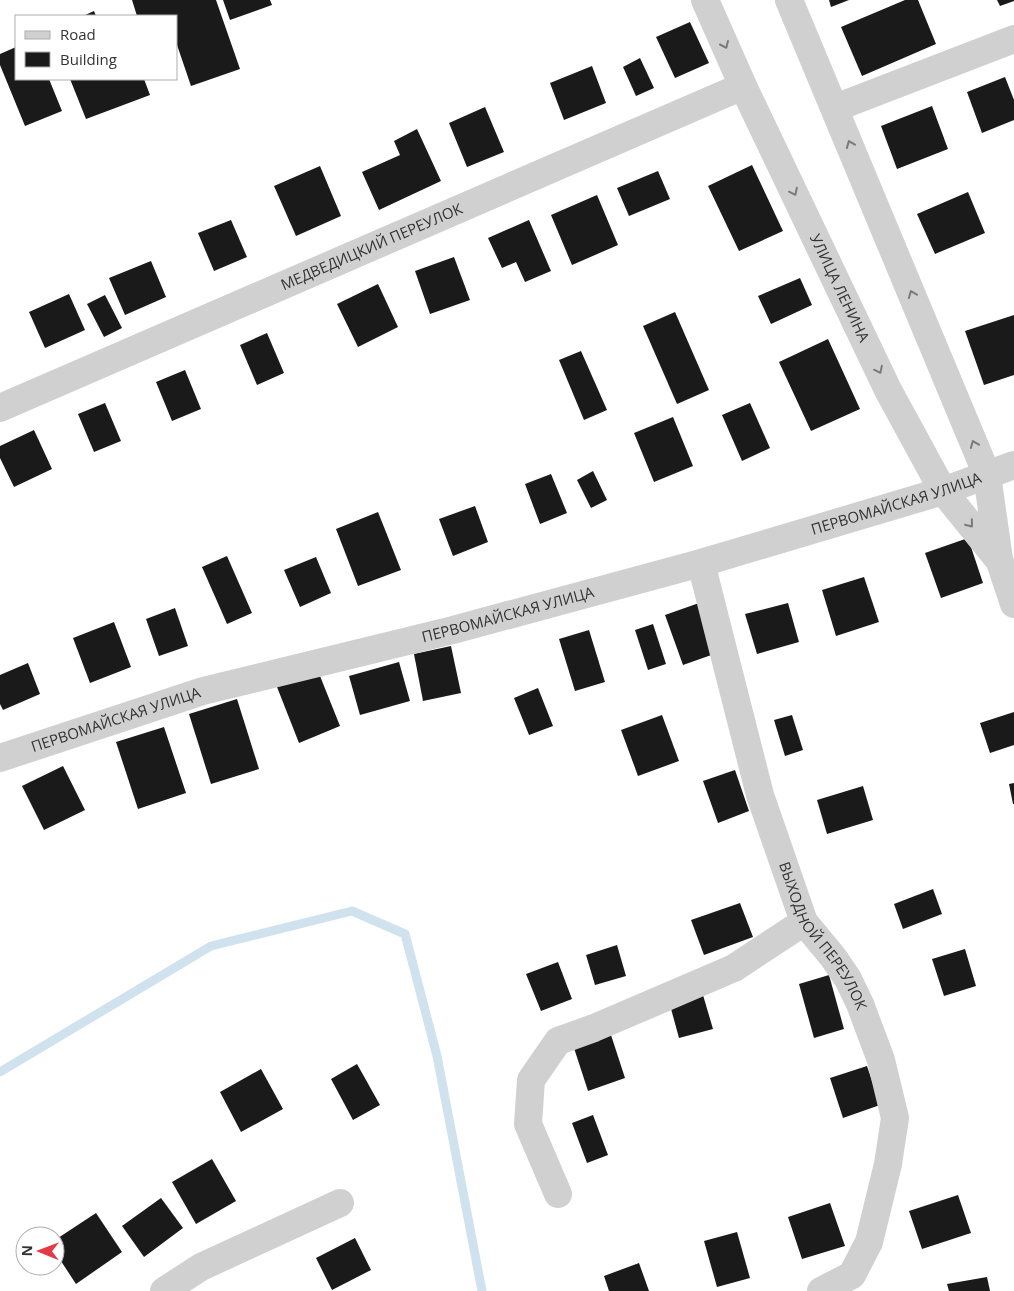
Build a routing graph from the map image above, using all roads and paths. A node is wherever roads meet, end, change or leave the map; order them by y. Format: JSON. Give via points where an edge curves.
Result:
{"nodes":[{"id":1,"x":705,"y":0,"type":"edge"},
{"id":2,"x":789,"y":0,"type":"edge"},
{"id":3,"x":1014,"y":39,"type":"edge"},
{"id":4,"x":743,"y":86,"type":"junction"},
{"id":5,"x":835,"y":108,"type":"junction"},
{"id":6,"x":0,"y":408,"type":"edge"},
{"id":7,"x":1014,"y":465,"type":"edge"},
{"id":8,"x":987,"y":475,"type":"junction"},
{"id":9,"x":943,"y":490,"type":"junction"},
{"id":10,"x":998,"y":559,"type":"junction"},
{"id":11,"x":701,"y":562,"type":"junction"},
{"id":12,"x":1014,"y":604,"type":"edge"},
{"id":13,"x":0,"y":758,"type":"edge"},
{"id":14,"x":804,"y":922,"type":"junction"},
{"id":15,"x":558,"y":1194,"type":"dead end"},
{"id":16,"x":340,"y":1203,"type":"dead end"},
{"id":17,"x":164,"y":1291,"type":"edge"},
{"id":18,"x":821,"y":1291,"type":"edge"}],
"edges":[{"from":1,"to":4,"type":"street","name":"УЛИЦА ЛЕНИНА","one_way":true},
{"from":2,"to":5,"type":"street","name":"УЛИЦА ЛЕНИНА"},
{"from":3,"to":5,"type":"street"},
{"from":4,"to":6,"type":"street","name":"МЕДВЕДИЦКИЙ ПЕРЕУЛОК"},
{"from":4,"to":9,"type":"street","name":"УЛИЦА ЛЕНИНА","one_way":true,"via":[[888,390]]},
{"from":8,"to":5,"type":"street","name":"УЛИЦА ЛЕНИНА","one_way":true},
{"from":7,"to":8,"type":"street","name":"ПЕРВОМАЙСКАЯ УЛИЦА"},
{"from":8,"to":9,"type":"street","name":"ПЕРВОМАЙСКАЯ УЛИЦА"},
{"from":8,"to":10,"type":"street","name":"УЛИЦА ЛЕНИНА"},
{"from":9,"to":10,"type":"street","name":"УЛИЦА ЛЕНИНА","one_way":true},
{"from":9,"to":11,"type":"street","name":"ПЕРВОМАЙСКАЯ УЛИЦА"},
{"from":10,"to":12,"type":"street","name":"УЛИЦА ЛЕНИНА"},
{"from":11,"to":13,"type":"street","name":"ПЕРВОМАЙСКАЯ УЛИЦА","via":[[453,630],[204,691]]},
{"from":11,"to":14,"type":"street","name":"ВЫХОДНОЙ ПЕРЕУЛОК","via":[[760,795]]},
{"from":14,"to":15,"type":"street","via":[[734,968],[558,1041],[531,1080],[528,1124]]},
{"from":14,"to":18,"type":"street","name":"ВЫХОДНОЙ ПЕРЕУЛОК","via":[[833,957],[860,1004],[880,1060],[895,1118],[888,1164],[869,1242],[852,1275]]},
{"from":16,"to":17,"type":"street","via":[[201,1267]]}]}
